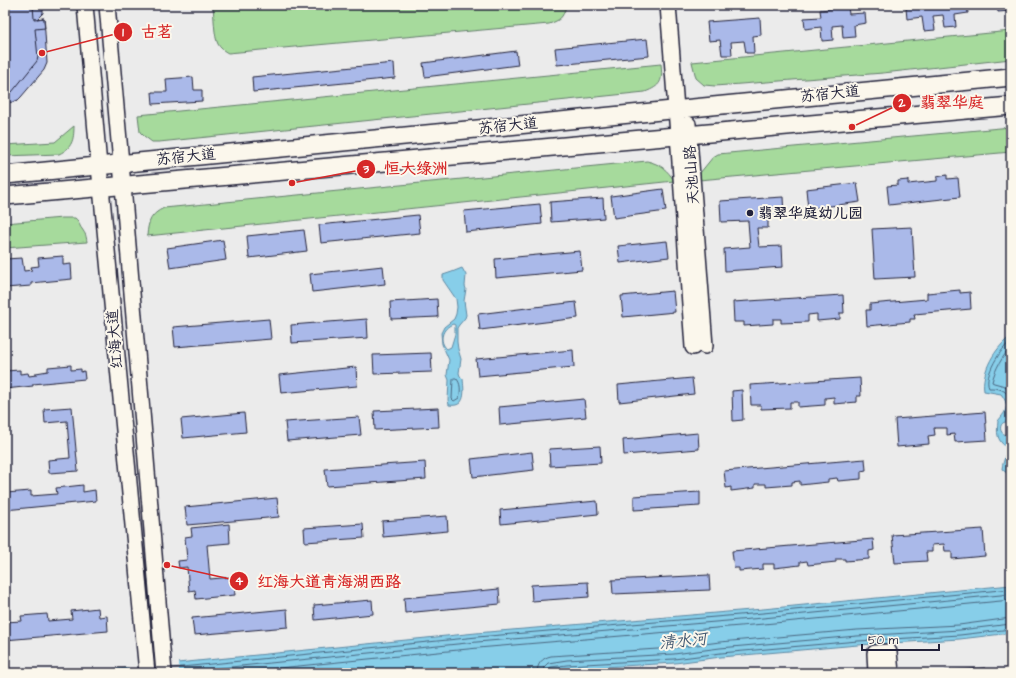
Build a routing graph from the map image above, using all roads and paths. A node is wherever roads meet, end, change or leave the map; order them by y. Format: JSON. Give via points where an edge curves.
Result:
{"nodes":[{"id":1,"x":85,"y":5,"type":"edge"},
{"id":2,"x":106,"y":5,"type":"edge"},
{"id":3,"x":668,"y":5,"type":"edge"},
{"id":4,"x":676,"y":5,"type":"edge"},
{"id":5,"x":1011,"y":76,"type":"edge"},
{"id":6,"x":1011,"y":106,"type":"edge"},
{"id":7,"x":681,"y":109,"type":"junction"},
{"id":8,"x":684,"y":135,"type":"junction"},
{"id":9,"x":121,"y":164,"type":"junction"},
{"id":10,"x":99,"y":166,"type":"junction"},
{"id":11,"x":5,"y":175,"type":"edge"},
{"id":12,"x":123,"y":186,"type":"junction"},
{"id":13,"x":101,"y":188,"type":"junction"},
{"id":14,"x":5,"y":196,"type":"edge"},
{"id":15,"x":699,"y":346,"type":"dead end"},
{"id":16,"x":147,"y":673,"type":"edge"},
{"id":17,"x":164,"y":673,"type":"edge"},
{"id":18,"x":876,"y":673,"type":"edge"},
{"id":19,"x":891,"y":673,"type":"edge"}],
"edges":[{"from":1,"to":10,"type":"main road","name":"红海大道"},
{"from":2,"to":9,"type":"main road","name":"红海大道"},
{"from":3,"to":7,"type":"main road","name":"天池山路"},
{"from":4,"to":7,"type":"main road","name":"天池山路"},
{"from":5,"to":7,"type":"main road","name":"苏宿大道"},
{"from":6,"to":8,"type":"main road","name":"苏宿大道"},
{"from":7,"to":8,"type":"main road","name":"天池山路"},
{"from":7,"to":9,"type":"main road","name":"苏宿大道"},
{"from":8,"to":12,"type":"main road","name":"苏宿大道"},
{"from":8,"to":15,"type":"main road","name":"天池山路"},
{"from":9,"to":10,"type":"main road","name":"苏宿大道"},
{"from":9,"to":12,"type":"main road","name":"红海大道"},
{"from":10,"to":11,"type":"main road","name":"苏宿大道"},
{"from":10,"to":13,"type":"main road","name":"红海大道"},
{"from":12,"to":13,"type":"main road","name":"苏宿大道"},
{"from":12,"to":17,"type":"main road","name":"红海大道"},
{"from":13,"to":14,"type":"main road","name":"苏宿大道"},
{"from":13,"to":16,"type":"main road","name":"红海大道"},
{"from":18,"to":19,"type":"main road","via":[[875,653],[889,652]]}]}
